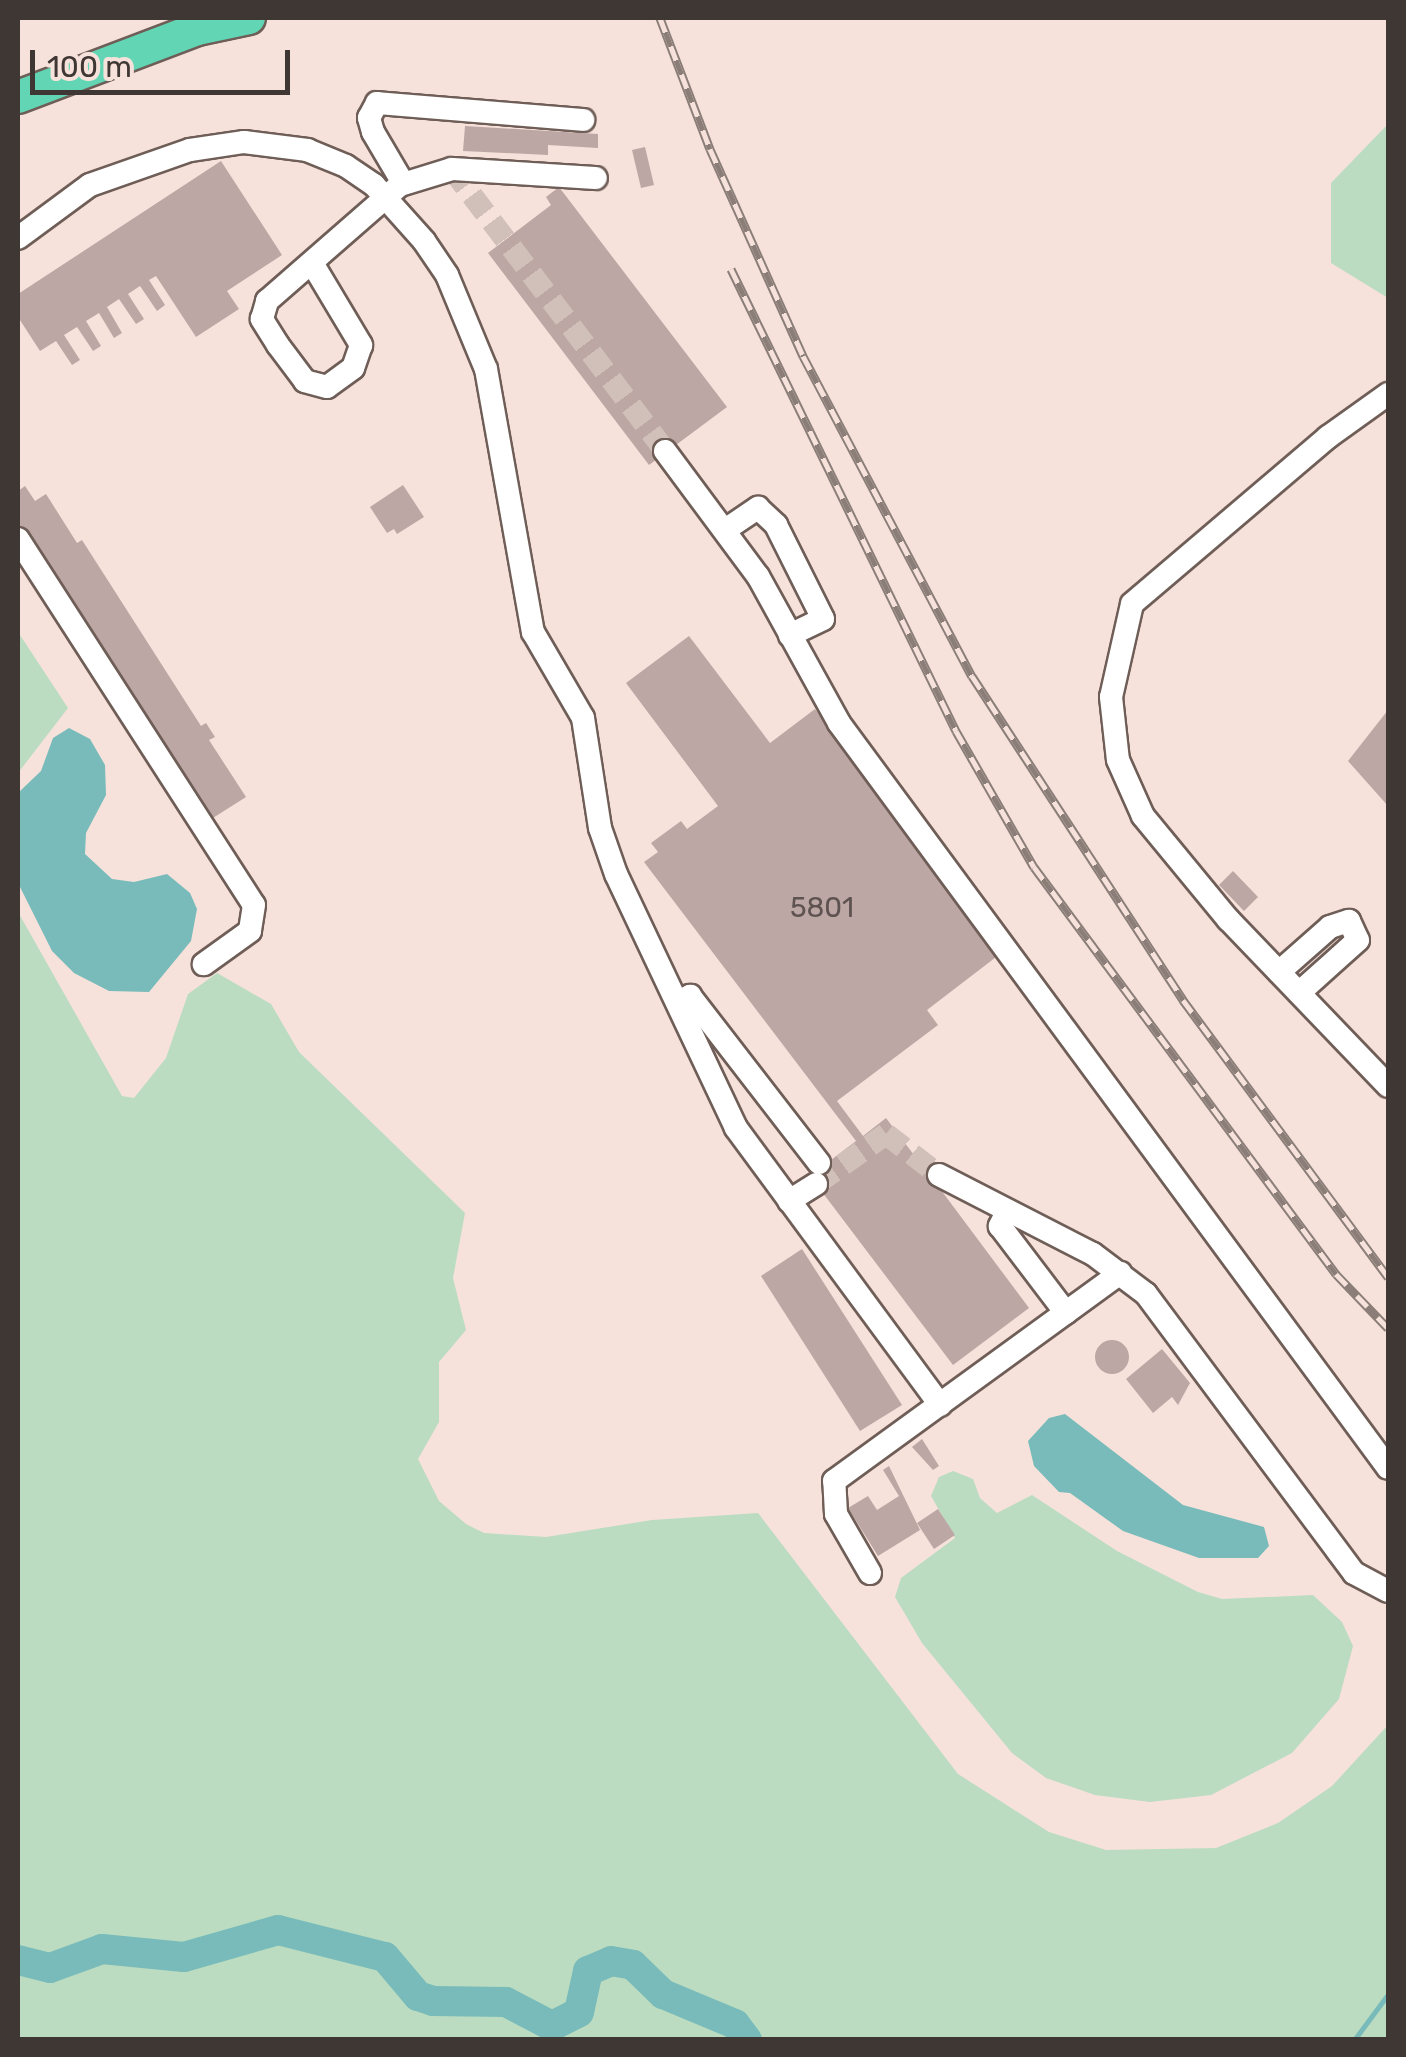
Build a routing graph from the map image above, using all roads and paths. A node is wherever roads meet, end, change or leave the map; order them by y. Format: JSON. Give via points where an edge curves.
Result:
{"nodes":[{"id":1,"x":248,"y":18,"type":"edge"},
{"id":2,"x":18,"y":97,"type":"edge"},
{"id":3,"x":583,"y":120,"type":"dead end"},
{"id":4,"x":596,"y":178,"type":"dead end"},
{"id":5,"x":394,"y":190,"type":"junction"},
{"id":6,"x":18,"y":238,"type":"edge"},
{"id":7,"x":312,"y":263,"type":"junction"},
{"id":8,"x":1388,"y":394,"type":"edge"},
{"id":9,"x":665,"y":451,"type":"tunnel mouth"},
{"id":10,"x":725,"y":530,"type":"junction"},
{"id":11,"x":18,"y":539,"type":"edge"},
{"id":12,"x":790,"y":635,"type":"junction"},
{"id":13,"x":204,"y":964,"type":"dead end"},
{"id":14,"x":1279,"y":972,"type":"junction"},
{"id":15,"x":1300,"y":993,"type":"junction"},
{"id":16,"x":679,"y":1002,"type":"junction"},
{"id":17,"x":1388,"y":1086,"type":"edge"},
{"id":18,"x":939,"y":1175,"type":"tunnel mouth"},
{"id":19,"x":790,"y":1202,"type":"junction"},
{"id":20,"x":1007,"y":1212,"type":"junction"},
{"id":21,"x":1120,"y":1273,"type":"junction"},
{"id":22,"x":1066,"y":1313,"type":"junction"},
{"id":23,"x":940,"y":1405,"type":"junction"},
{"id":24,"x":1388,"y":1468,"type":"edge"},
{"id":25,"x":870,"y":1572,"type":"dead end"},
{"id":26,"x":1388,"y":1591,"type":"edge"}],
"edges":[{"from":1,"to":2,"type":"highway"},
{"from":3,"to":5,"type":"lane","via":[[378,104],[369,118]]},
{"from":4,"to":5,"type":"lane","via":[[452,169]]},
{"from":5,"to":6,"type":"lane","via":[[306,150],[244,142],[190,150],[90,185]]},
{"from":5,"to":7,"type":"lane"},
{"from":5,"to":16,"type":"lane","via":[[447,275],[486,369],[533,632],[577,702],[605,843]]},
{"from":7,"to":7,"type":"lane","via":[[267,301],[262,318],[305,381],[326,387],[353,368],[361,345]]},
{"from":8,"to":14,"type":"lane","via":[[1132,604],[1118,652],[1112,730],[1128,791],[1170,850]]},
{"from":9,"to":10,"type":"lane"},
{"from":10,"to":12,"type":"lane"},
{"from":10,"to":12,"type":"lane","via":[[758,508],[776,524],[823,619]]},
{"from":11,"to":13,"type":"lane","via":[[254,905],[250,931]]},
{"from":12,"to":24,"type":"lane","via":[[839,723]]},
{"from":14,"to":15,"type":"lane"},
{"from":14,"to":15,"type":"lane","via":[[1330,927],[1348,920],[1358,940]]},
{"from":15,"to":17,"type":"lane"},
{"from":16,"to":19,"type":"lane","via":[[736,1128]]},
{"from":16,"to":19,"type":"lane","via":[[690,996],[818,1174]]},
{"from":18,"to":20,"type":"lane"},
{"from":19,"to":23,"type":"lane"},
{"from":20,"to":21,"type":"lane"},
{"from":20,"to":22,"type":"lane","via":[[1000,1226]]},
{"from":21,"to":22,"type":"lane"},
{"from":21,"to":26,"type":"lane","via":[[1163,1314],[1354,1572]]},
{"from":22,"to":23,"type":"lane"},
{"from":23,"to":25,"type":"lane","via":[[834,1481],[836,1514]]}]}
